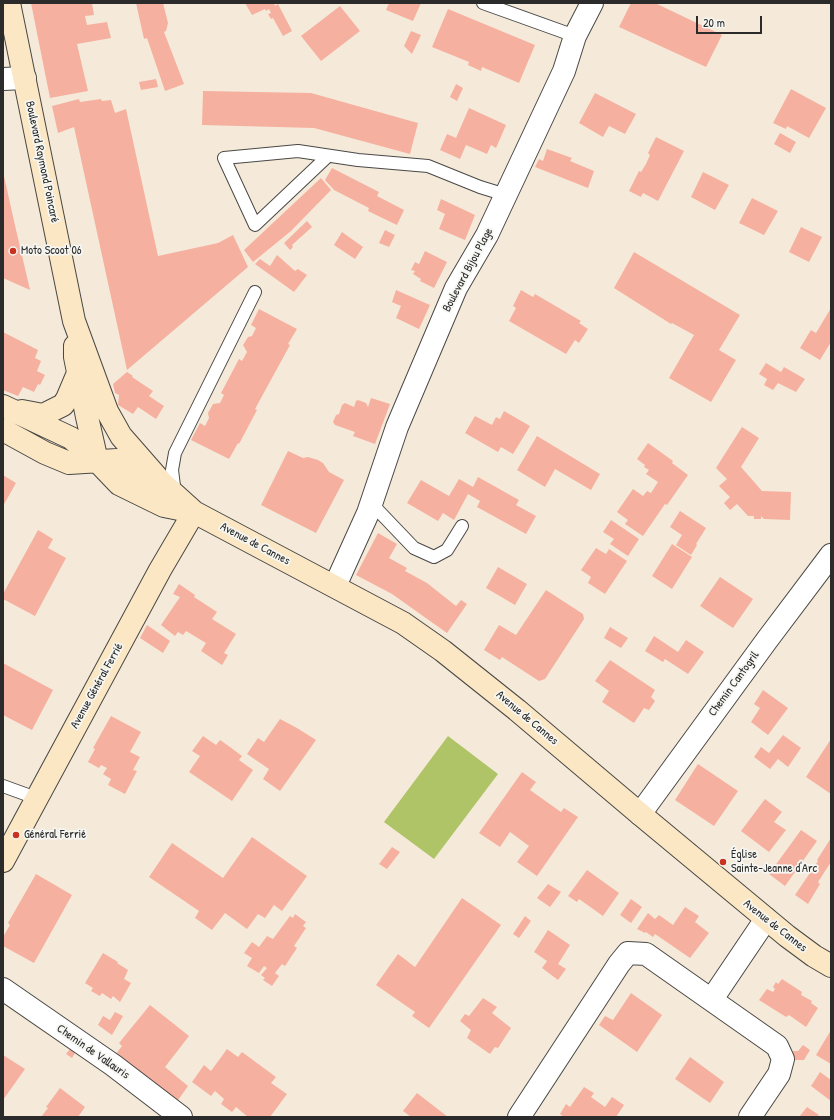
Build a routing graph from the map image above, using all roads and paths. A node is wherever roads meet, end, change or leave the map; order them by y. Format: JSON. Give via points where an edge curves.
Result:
{"nodes":[{"id":1,"x":9,"y":3,"type":"edge"},
{"id":2,"x":483,"y":3,"type":"edge"},
{"id":3,"x":592,"y":3,"type":"edge"},
{"id":4,"x":575,"y":36,"type":"junction"},
{"id":5,"x":25,"y":78,"type":"junction"},
{"id":6,"x":3,"y":79,"type":"edge"},
{"id":7,"x":328,"y":156,"type":"junction"},
{"id":8,"x":506,"y":195,"type":"junction"},
{"id":9,"x":255,"y":292,"type":"dead end"},
{"id":10,"x":74,"y":321,"type":"junction"},
{"id":11,"x":78,"y":373,"type":"junction"},
{"id":12,"x":5,"y":407,"type":"edge"},
{"id":13,"x":116,"y":427,"type":"junction"},
{"id":14,"x":3,"y":430,"type":"edge"},
{"id":15,"x":97,"y":461,"type":"junction"},
{"id":16,"x":169,"y":489,"type":"junction"},
{"id":17,"x":371,"y":503,"type":"junction"},
{"id":18,"x":194,"y":512,"type":"junction"},
{"id":19,"x":462,"y":526,"type":"dead end"},
{"id":20,"x":831,"y":555,"type":"edge"},
{"id":21,"x":335,"y":586,"type":"junction"},
{"id":22,"x":3,"y":786,"type":"edge"},
{"id":23,"x":36,"y":798,"type":"junction"},
{"id":24,"x":640,"y":814,"type":"junction"},
{"id":25,"x":3,"y":861,"type":"edge"},
{"id":26,"x":766,"y":919,"type":"junction"},
{"id":27,"x":831,"y":966,"type":"edge"},
{"id":28,"x":3,"y":989,"type":"edge"},
{"id":29,"x":712,"y":999,"type":"junction"},
{"id":30,"x":181,"y":1117,"type":"edge"},
{"id":31,"x":519,"y":1117,"type":"edge"},
{"id":32,"x":750,"y":1117,"type":"edge"}],
"edges":[{"from":1,"to":5,"type":"main road","name":"Boulevard Raymond Poincaré"},
{"from":2,"to":4,"type":"lane"},
{"from":3,"to":4,"type":"street","name":"Boulevard Bijou Plage"},
{"from":4,"to":8,"type":"street","name":"Boulevard Bijou Plage","via":[[564,71]]},
{"from":5,"to":6,"type":"street"},
{"from":5,"to":10,"type":"main road","name":"Boulevard Raymond Poincaré"},
{"from":7,"to":7,"type":"lane","via":[[298,151],[224,158],[255,225]]},
{"from":7,"to":8,"type":"lane","via":[[428,166]]},
{"from":8,"to":17,"type":"street","name":"Boulevard Bijou Plage","via":[[487,235],[456,288],[397,428]]},
{"from":9,"to":16,"type":"lane","via":[[174,453]]},
{"from":10,"to":11,"type":"main road","name":"Boulevard Raymond Poincaré"},
{"from":10,"to":13,"type":"main road","name":"Boulevard Raymond Poincaré","via":[[107,411]]},
{"from":11,"to":12,"type":"main road","via":[[63,405],[43,415]]},
{"from":11,"to":15,"type":"main road","name":"Boulevard Raymond Poincaré"},
{"from":12,"to":15,"type":"main road","name":"Avenue de Cannes","via":[[71,438]]},
{"from":13,"to":15,"type":"main road"},
{"from":13,"to":16,"type":"main road","name":"Avenue de Cannes"},
{"from":14,"to":15,"type":"main road","via":[[68,463]]},
{"from":15,"to":16,"type":"main road","via":[[117,460]]},
{"from":15,"to":18,"type":"main road","name":"Avenue de Cannes","via":[[119,484],[164,506]]},
{"from":16,"to":18,"type":"main road","name":"Avenue de Cannes"},
{"from":17,"to":19,"type":"lane","via":[[414,548],[434,557],[447,550]]},
{"from":17,"to":21,"type":"street","name":"Boulevard Bijou Plage"},
{"from":18,"to":21,"type":"main road","name":"Avenue de Cannes"},
{"from":18,"to":23,"type":"main road","name":"Avenue Général Ferrié"},
{"from":20,"to":24,"type":"street","name":"Chemin Cantogril"},
{"from":21,"to":24,"type":"main road","name":"Avenue de Cannes","via":[[403,623],[443,652],[517,710]]},
{"from":22,"to":23,"type":"lane"},
{"from":23,"to":25,"type":"main road","name":"Avenue Général Ferrié"},
{"from":24,"to":26,"type":"main road","name":"Avenue de Cannes"},
{"from":26,"to":27,"type":"main road","name":"Avenue de Cannes"},
{"from":26,"to":29,"type":"street"},
{"from":28,"to":30,"type":"street","name":"Chemin de Vallauris","via":[[113,1065]]},
{"from":29,"to":31,"type":"street","via":[[646,954],[628,953]]},
{"from":29,"to":32,"type":"street","via":[[777,1046],[783,1059],[779,1074]]}]}
